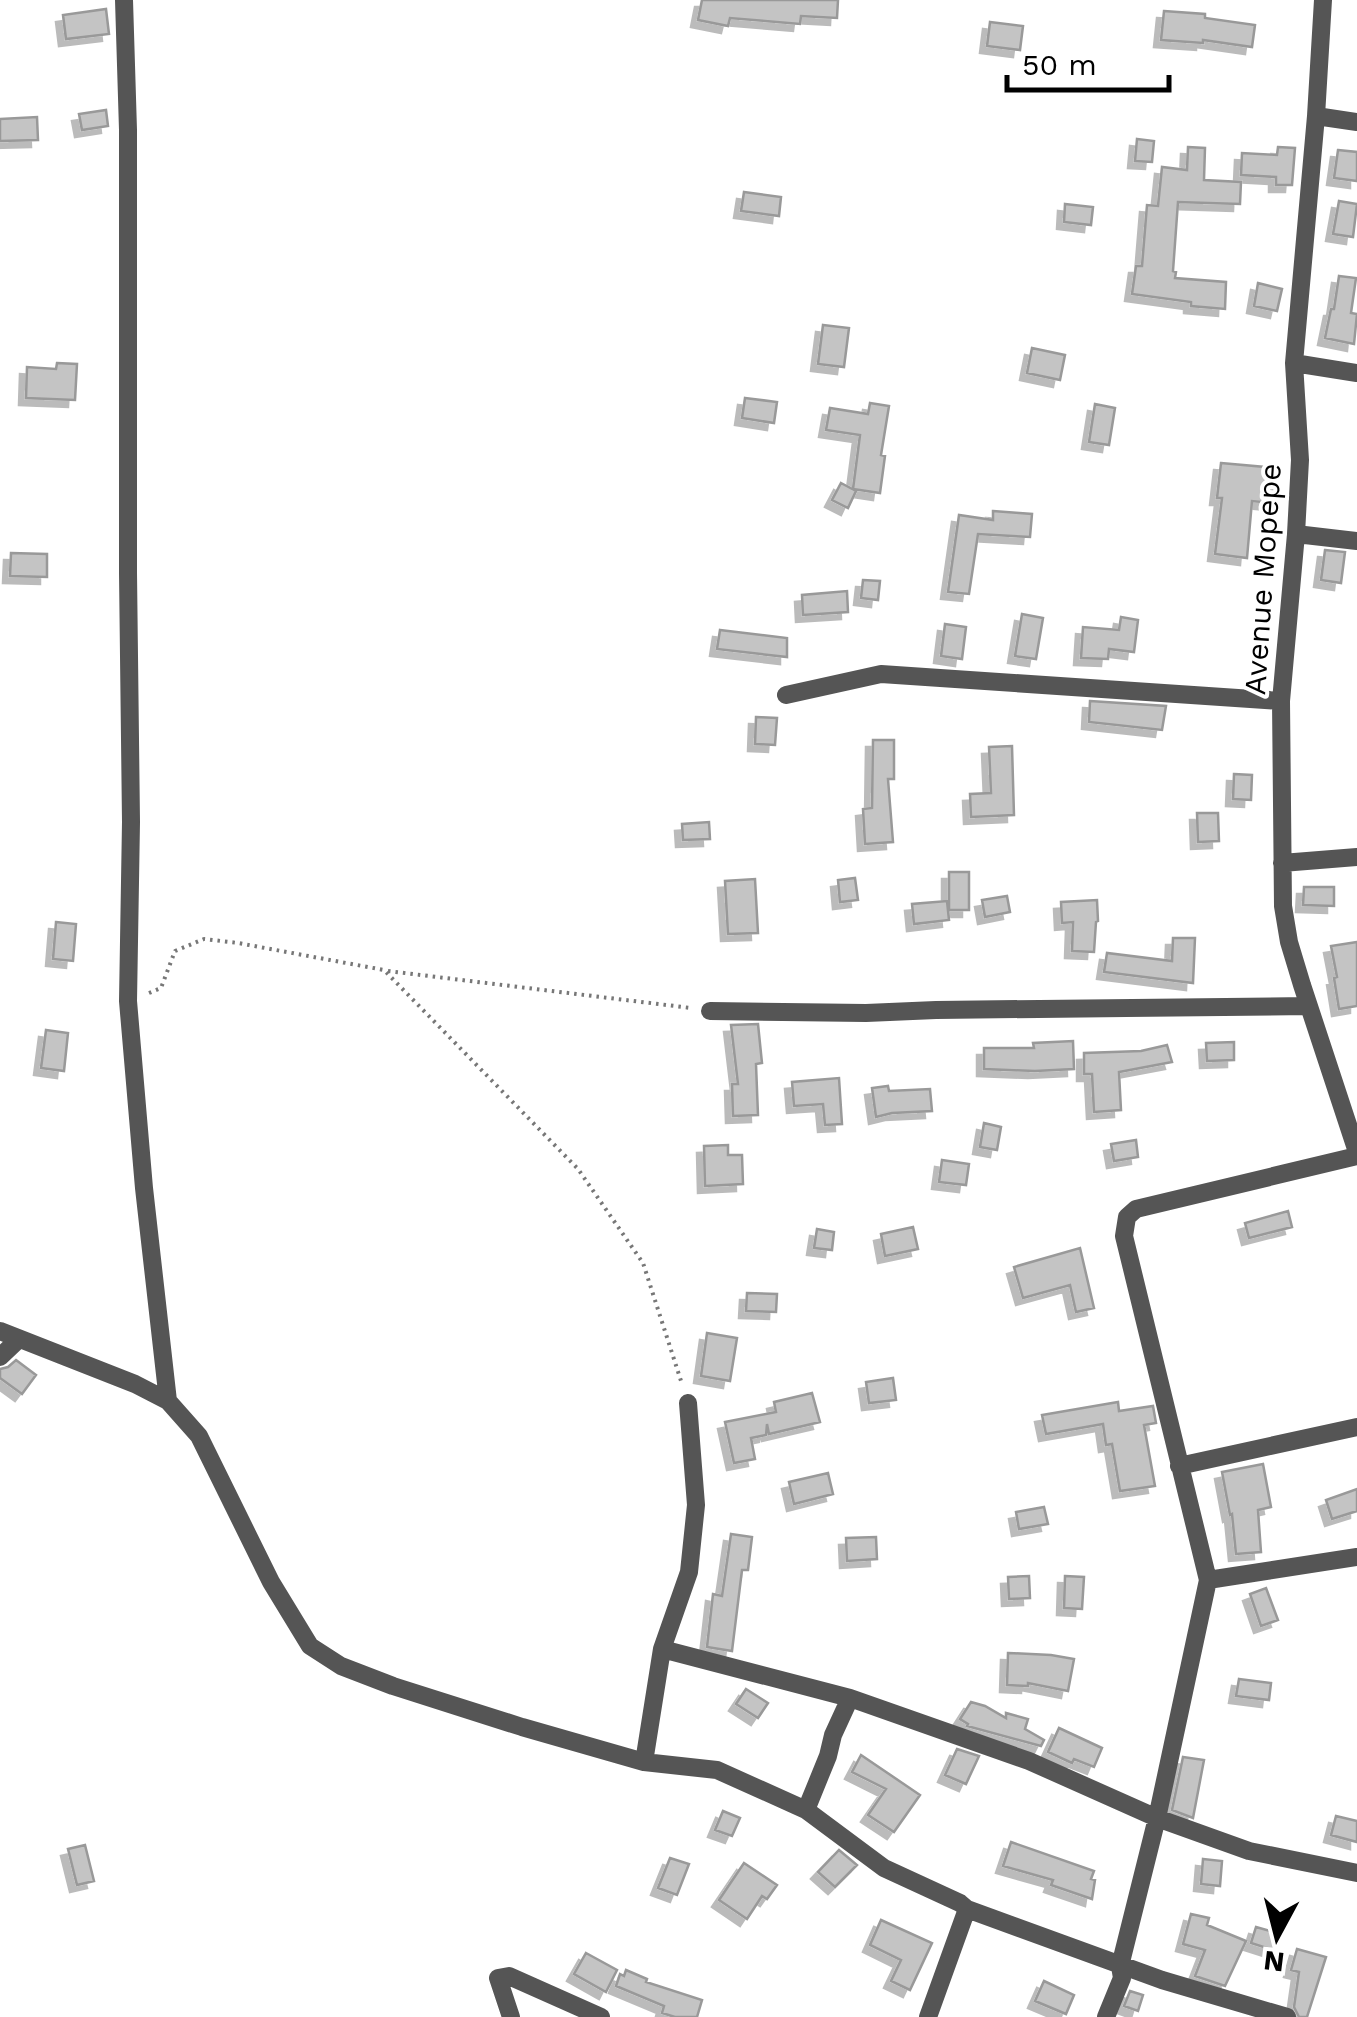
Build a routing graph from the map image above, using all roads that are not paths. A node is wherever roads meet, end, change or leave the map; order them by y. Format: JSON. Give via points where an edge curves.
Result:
{"nodes":[{"id":1,"x":124,"y":0,"type":"edge"},
{"id":2,"x":1323,"y":0,"type":"edge"},
{"id":3,"x":1316,"y":116,"type":"junction"},
{"id":4,"x":1357,"y":122,"type":"edge"},
{"id":5,"x":1294,"y":363,"type":"junction"},
{"id":6,"x":1357,"y":373,"type":"edge"},
{"id":7,"x":1296,"y":534,"type":"junction"},
{"id":8,"x":1357,"y":541,"type":"edge"},
{"id":9,"x":786,"y":695,"type":"dead end"},
{"id":10,"x":1281,"y":702,"type":"junction"},
{"id":11,"x":1357,"y":857,"type":"edge"},
{"id":12,"x":1282,"y":864,"type":"junction"},
{"id":13,"x":1308,"y":1006,"type":"junction"},
{"id":14,"x":710,"y":1010,"type":"road end"},
{"id":15,"x":1357,"y":1154,"type":"edge"},
{"id":16,"x":0,"y":1331,"type":"edge"},
{"id":17,"x":18,"y":1338,"type":"junction"},
{"id":18,"x":0,"y":1358,"type":"edge"},
{"id":19,"x":168,"y":1401,"type":"junction"},
{"id":20,"x":688,"y":1403,"type":"road end"},
{"id":21,"x":1357,"y":1427,"type":"edge"},
{"id":22,"x":1179,"y":1466,"type":"junction"},
{"id":23,"x":1357,"y":1558,"type":"edge"},
{"id":24,"x":1208,"y":1580,"type":"junction"},
{"id":25,"x":662,"y":1649,"type":"junction"},
{"id":26,"x":850,"y":1698,"type":"junction"},
{"id":27,"x":644,"y":1762,"type":"junction"},
{"id":28,"x":806,"y":1810,"type":"junction"},
{"id":29,"x":1157,"y":1818,"type":"junction"},
{"id":30,"x":1357,"y":1874,"type":"edge"},
{"id":31,"x":966,"y":1909,"type":"junction"},
{"id":32,"x":1120,"y":1966,"type":"junction"},
{"id":33,"x":512,"y":2017,"type":"edge"},
{"id":34,"x":602,"y":2017,"type":"edge"},
{"id":35,"x":928,"y":2017,"type":"edge"},
{"id":36,"x":1106,"y":2017,"type":"edge"},
{"id":37,"x":1286,"y":2017,"type":"edge"}],
"edges":[{"from":1,"to":19,"type":"street","via":[[128,1000]]},
{"from":2,"to":3,"type":"street","name":"Avenue Mopepe"},
{"from":3,"to":4,"type":"street"},
{"from":3,"to":5,"type":"street","name":"Avenue Mopepe"},
{"from":5,"to":6,"type":"street"},
{"from":5,"to":7,"type":"street","name":"Avenue Mopepe"},
{"from":7,"to":8,"type":"street"},
{"from":7,"to":10,"type":"street","name":"Avenue Mopepe"},
{"from":9,"to":10,"type":"street","via":[[880,674]]},
{"from":10,"to":12,"type":"street","name":"Avenue Mopepe"},
{"from":11,"to":12,"type":"street"},
{"from":12,"to":13,"type":"street","name":"Avenue Mopepe","via":[[1289,942]]},
{"from":13,"to":14,"type":"street"},
{"from":13,"to":15,"type":"street","name":"Avenue Mopepe"},
{"from":15,"to":22,"type":"street","via":[[1136,1209],[1127,1218],[1124,1236]]},
{"from":16,"to":17,"type":"street"},
{"from":17,"to":18,"type":"street"},
{"from":17,"to":19,"type":"street"},
{"from":19,"to":27,"type":"street","via":[[199,1436],[310,1646],[393,1686]]},
{"from":20,"to":25,"type":"street","via":[[696,1504],[689,1572]]},
{"from":21,"to":22,"type":"street"},
{"from":22,"to":24,"type":"street"},
{"from":23,"to":24,"type":"street"},
{"from":24,"to":29,"type":"street"},
{"from":25,"to":26,"type":"street"},
{"from":25,"to":27,"type":"street"},
{"from":26,"to":28,"type":"street"},
{"from":26,"to":29,"type":"street","via":[[1028,1761]]},
{"from":27,"to":28,"type":"street","via":[[718,1770]]},
{"from":28,"to":31,"type":"street","via":[[884,1868]]},
{"from":29,"to":30,"type":"street","via":[[1249,1851]]},
{"from":29,"to":32,"type":"street"},
{"from":31,"to":32,"type":"street"},
{"from":31,"to":35,"type":"street"},
{"from":32,"to":36,"type":"street","via":[[1122,1978]]},
{"from":32,"to":37,"type":"street"},
{"from":33,"to":34,"type":"street","via":[[498,1978],[508,1976]]}]}
